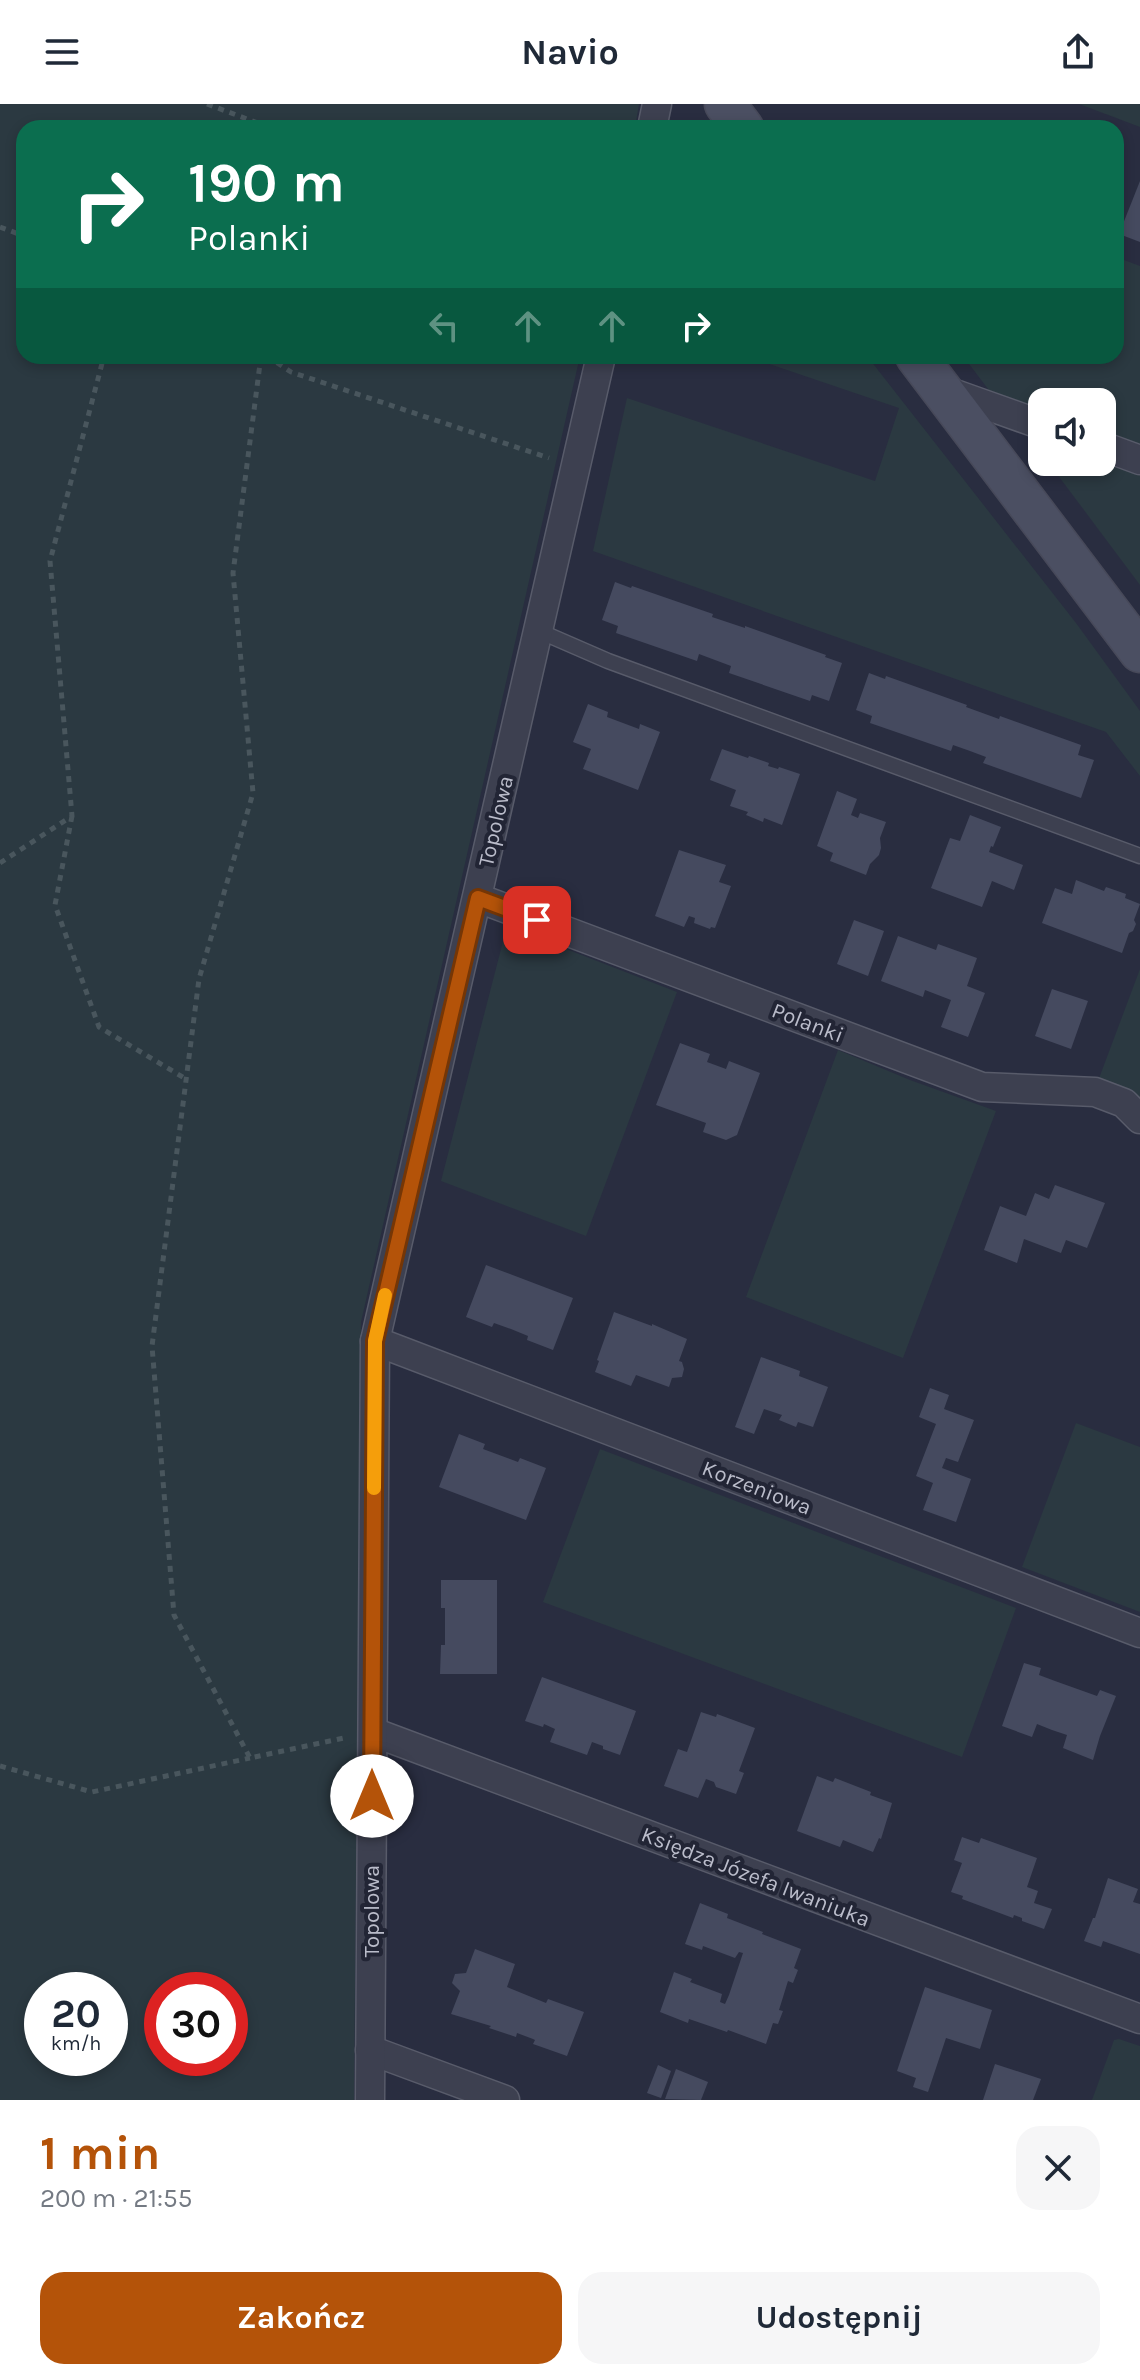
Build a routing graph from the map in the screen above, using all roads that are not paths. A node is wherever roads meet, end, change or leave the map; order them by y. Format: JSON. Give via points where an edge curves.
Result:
{"nodes":[{"id":1,"x":599,"y":364,"type":"edge"},
{"id":2,"x":922,"y":364,"type":"edge"},
{"id":3,"x":940,"y":388,"type":"junction"},
{"id":4,"x":1028,"y":420,"type":"edge"},
{"id":5,"x":1116,"y":451,"type":"edge"},
{"id":6,"x":1140,"y":460,"type":"edge"},
{"id":7,"x":539,"y":631,"type":"junction"},
{"id":8,"x":1140,"y":652,"type":"edge"},
{"id":9,"x":1140,"y":856,"type":"edge"},
{"id":10,"x":478,"y":898,"type":"junction"},
{"id":11,"x":1140,"y":1119,"type":"edge"},
{"id":12,"x":375,"y":1341,"type":"junction"},
{"id":13,"x":1140,"y":1633,"type":"edge"},
{"id":14,"x":373,"y":1732,"type":"junction"},
{"id":15,"x":1140,"y":2019,"type":"edge"},
{"id":16,"x":370,"y":2050,"type":"junction"},
{"id":17,"x":370,"y":2100,"type":"edge"},
{"id":18,"x":505,"y":2100,"type":"edge"}],
"edges":[{"from":1,"to":7,"type":"street","name":"Topolowa"},
{"from":2,"to":3,"type":"main road"},
{"from":3,"to":4,"type":"street"},
{"from":3,"to":8,"type":"main road"},
{"from":5,"to":6,"type":"street"},
{"from":7,"to":9,"type":"lane"},
{"from":7,"to":10,"type":"street","name":"Topolowa"},
{"from":10,"to":11,"type":"street","name":"Polanki","via":[[982,1087],[1095,1092],[1124,1103]]},
{"from":10,"to":12,"type":"street","name":"Topolowa"},
{"from":12,"to":13,"type":"street","name":"Korzeniowa"},
{"from":12,"to":14,"type":"street","name":"Topolowa"},
{"from":14,"to":15,"type":"street","name":"Księdza Józefa Iwaniuka"},
{"from":14,"to":16,"type":"street","name":"Topolowa"},
{"from":16,"to":17,"type":"street","name":"Topolowa"},
{"from":16,"to":18,"type":"street"}]}
